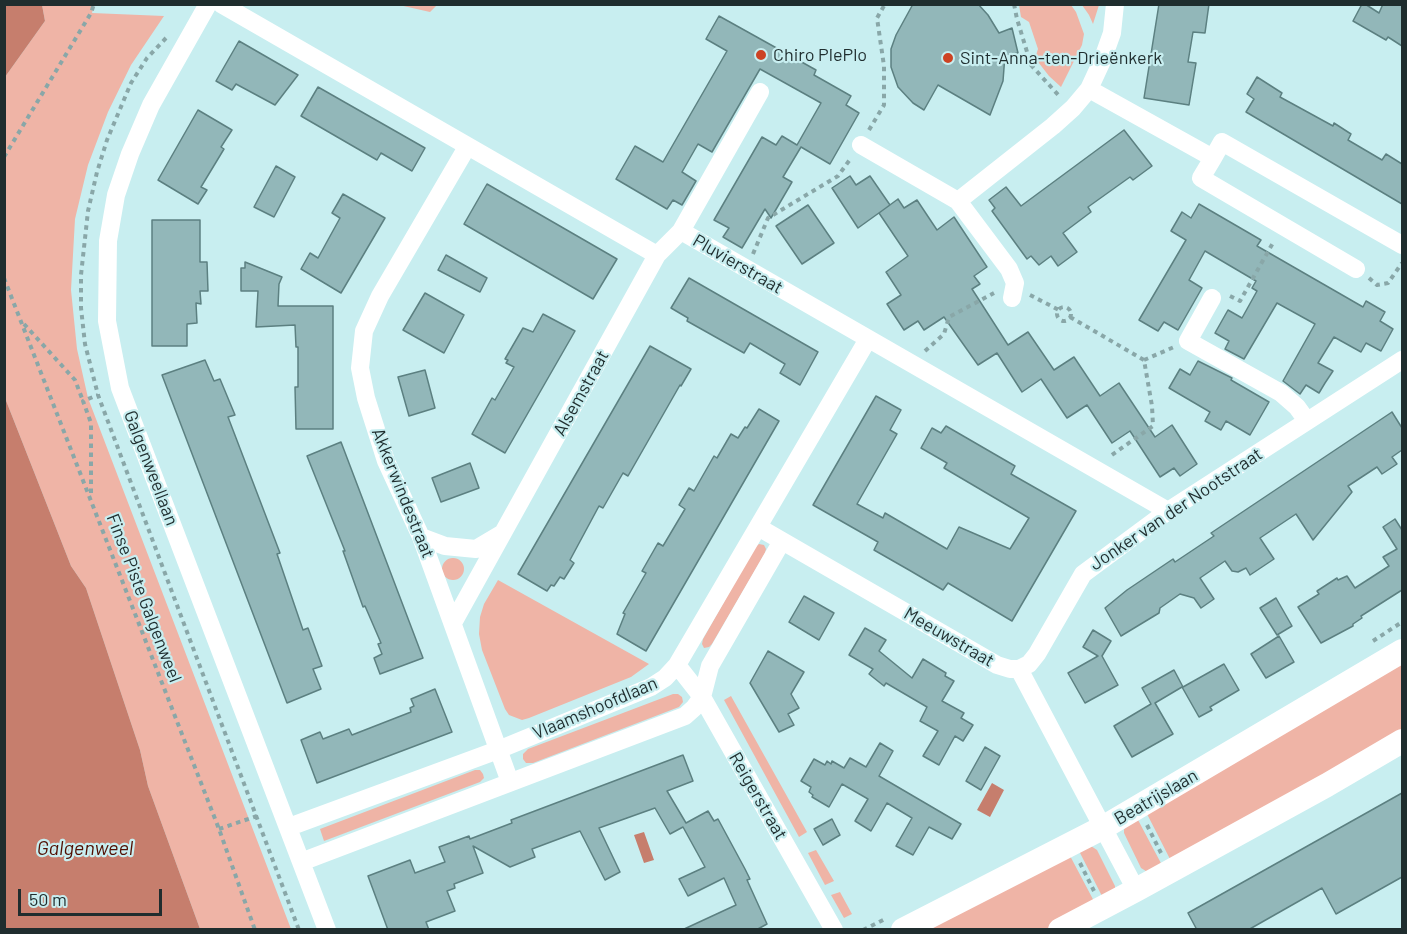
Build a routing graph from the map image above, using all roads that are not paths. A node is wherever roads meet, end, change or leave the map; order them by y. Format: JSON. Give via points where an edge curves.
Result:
{"nodes":[{"id":1,"x":208,"y":4,"type":"edge"},
{"id":2,"x":220,"y":4,"type":"edge"},
{"id":3,"x":1115,"y":4,"type":"edge"},
{"id":4,"x":1089,"y":89,"type":"junction"},
{"id":5,"x":760,"y":92,"type":"dead end"},
{"id":6,"x":861,"y":145,"type":"road end"},
{"id":7,"x":467,"y":147,"type":"junction"},
{"id":8,"x":1213,"y":158,"type":"junction"},
{"id":9,"x":958,"y":201,"type":"junction"},
{"id":10,"x":681,"y":231,"type":"junction"},
{"id":11,"x":1402,"y":245,"type":"edge"},
{"id":12,"x":657,"y":255,"type":"junction"},
{"id":13,"x":1356,"y":268,"type":"road end"},
{"id":14,"x":1013,"y":291,"type":"road end"},
{"id":15,"x":1212,"y":298,"type":"road end"},
{"id":16,"x":868,"y":339,"type":"junction"},
{"id":17,"x":1402,"y":360,"type":"edge"},
{"id":18,"x":1307,"y":421,"type":"junction"},
{"id":19,"x":1168,"y":511,"type":"junction"},
{"id":20,"x":758,"y":527,"type":"junction"},
{"id":21,"x":504,"y":532,"type":"junction"},
{"id":22,"x":421,"y":537,"type":"junction"},
{"id":23,"x":782,"y":541,"type":"junction"},
{"id":24,"x":453,"y":623,"type":"junction"},
{"id":25,"x":1402,"y":651,"type":"edge"},
{"id":26,"x":677,"y":665,"type":"junction"},
{"id":27,"x":1019,"y":669,"type":"junction"},
{"id":28,"x":702,"y":697,"type":"junction"},
{"id":29,"x":1402,"y":741,"type":"edge"},
{"id":30,"x":498,"y":750,"type":"junction"},
{"id":31,"x":510,"y":782,"type":"junction"},
{"id":32,"x":289,"y":827,"type":"junction"},
{"id":33,"x":1104,"y":827,"type":"junction"},
{"id":34,"x":301,"y":862,"type":"junction"},
{"id":35,"x":1136,"y":890,"type":"junction"},
{"id":36,"x":327,"y":930,"type":"edge"},
{"id":37,"x":834,"y":930,"type":"edge"},
{"id":38,"x":903,"y":930,"type":"edge"},
{"id":39,"x":1060,"y":930,"type":"edge"}],
"edges":[{"from":1,"to":32,"type":"street","name":"Galgenweellaan","via":[[151,105],[116,195],[108,241],[107,321],[120,388]]},
{"from":2,"to":7,"type":"street"},
{"from":3,"to":4,"type":"street","via":[[1112,33]]},
{"from":4,"to":8,"type":"street"},
{"from":4,"to":9,"type":"street","via":[[1053,126]]},
{"from":5,"to":10,"type":"street"},
{"from":6,"to":9,"type":"street"},
{"from":7,"to":12,"type":"street"},
{"from":7,"to":22,"type":"street","name":"Akkerwindestraat","via":[[380,296],[364,332],[360,368],[366,399],[386,461]]},
{"from":8,"to":11,"type":"street","via":[[1222,141]]},
{"from":8,"to":13,"type":"street","via":[[1201,178]]},
{"from":9,"to":14,"type":"street","via":[[1009,269]]},
{"from":10,"to":12,"type":"street","name":"Pluvierstraat"},
{"from":10,"to":16,"type":"street","name":"Pluvierstraat"},
{"from":12,"to":21,"type":"street","name":"Alsemstraat"},
{"from":15,"to":18,"type":"street","via":[[1188,341],[1281,393]]},
{"from":16,"to":19,"type":"street","name":"Pluvierstraat"},
{"from":16,"to":20,"type":"street","name":"Vlaamshoofdlaan"},
{"from":17,"to":18,"type":"street","name":"Jonker van der Nootstraat"},
{"from":18,"to":19,"type":"street","name":"Jonker van der Nootstraat"},
{"from":19,"to":27,"type":"street","name":"Jonker van der Nootstraat","via":[[1083,574],[1038,654]]},
{"from":20,"to":23,"type":"street","name":"Meeuwstraat"},
{"from":20,"to":26,"type":"street","name":"Vlaamshoofdlaan"},
{"from":21,"to":22,"type":"street","name":"Alsemstraat","via":[[476,549],[445,546]]},
{"from":21,"to":24,"type":"street","name":"Alsemstraat"},
{"from":22,"to":24,"type":"street","name":"Akkerwindestraat"},
{"from":23,"to":27,"type":"street","name":"Meeuwstraat","via":[[997,665]]},
{"from":23,"to":28,"type":"street","via":[[710,666]]},
{"from":24,"to":30,"type":"street","name":"Akkerwindestraat"},
{"from":25,"to":33,"type":"street","name":"Beatrijslaan"},
{"from":26,"to":28,"type":"street","name":"Reigerstraat"},
{"from":26,"to":30,"type":"street","name":"Vlaamshoofdlaan","via":[[651,687]]},
{"from":27,"to":33,"type":"street","name":"Meeuwstraat"},
{"from":28,"to":31,"type":"street","name":"Vlaamshoofdlaan","via":[[685,716]]},
{"from":28,"to":37,"type":"street","name":"Reigerstraat"},
{"from":29,"to":35,"type":"street"},
{"from":30,"to":31,"type":"street","name":"Akkerwindestraat"},
{"from":30,"to":32,"type":"street","name":"Vlaamshoofdlaan"},
{"from":31,"to":34,"type":"street","name":"Vlaamshoofdlaan"},
{"from":32,"to":34,"type":"street","name":"Galgenweellaan"},
{"from":33,"to":35,"type":"street","name":"Meeuwstraat"},
{"from":33,"to":38,"type":"street","name":"Beatrijslaan"},
{"from":34,"to":36,"type":"street","name":"Galgenweellaan"},
{"from":35,"to":39,"type":"street"}]}
